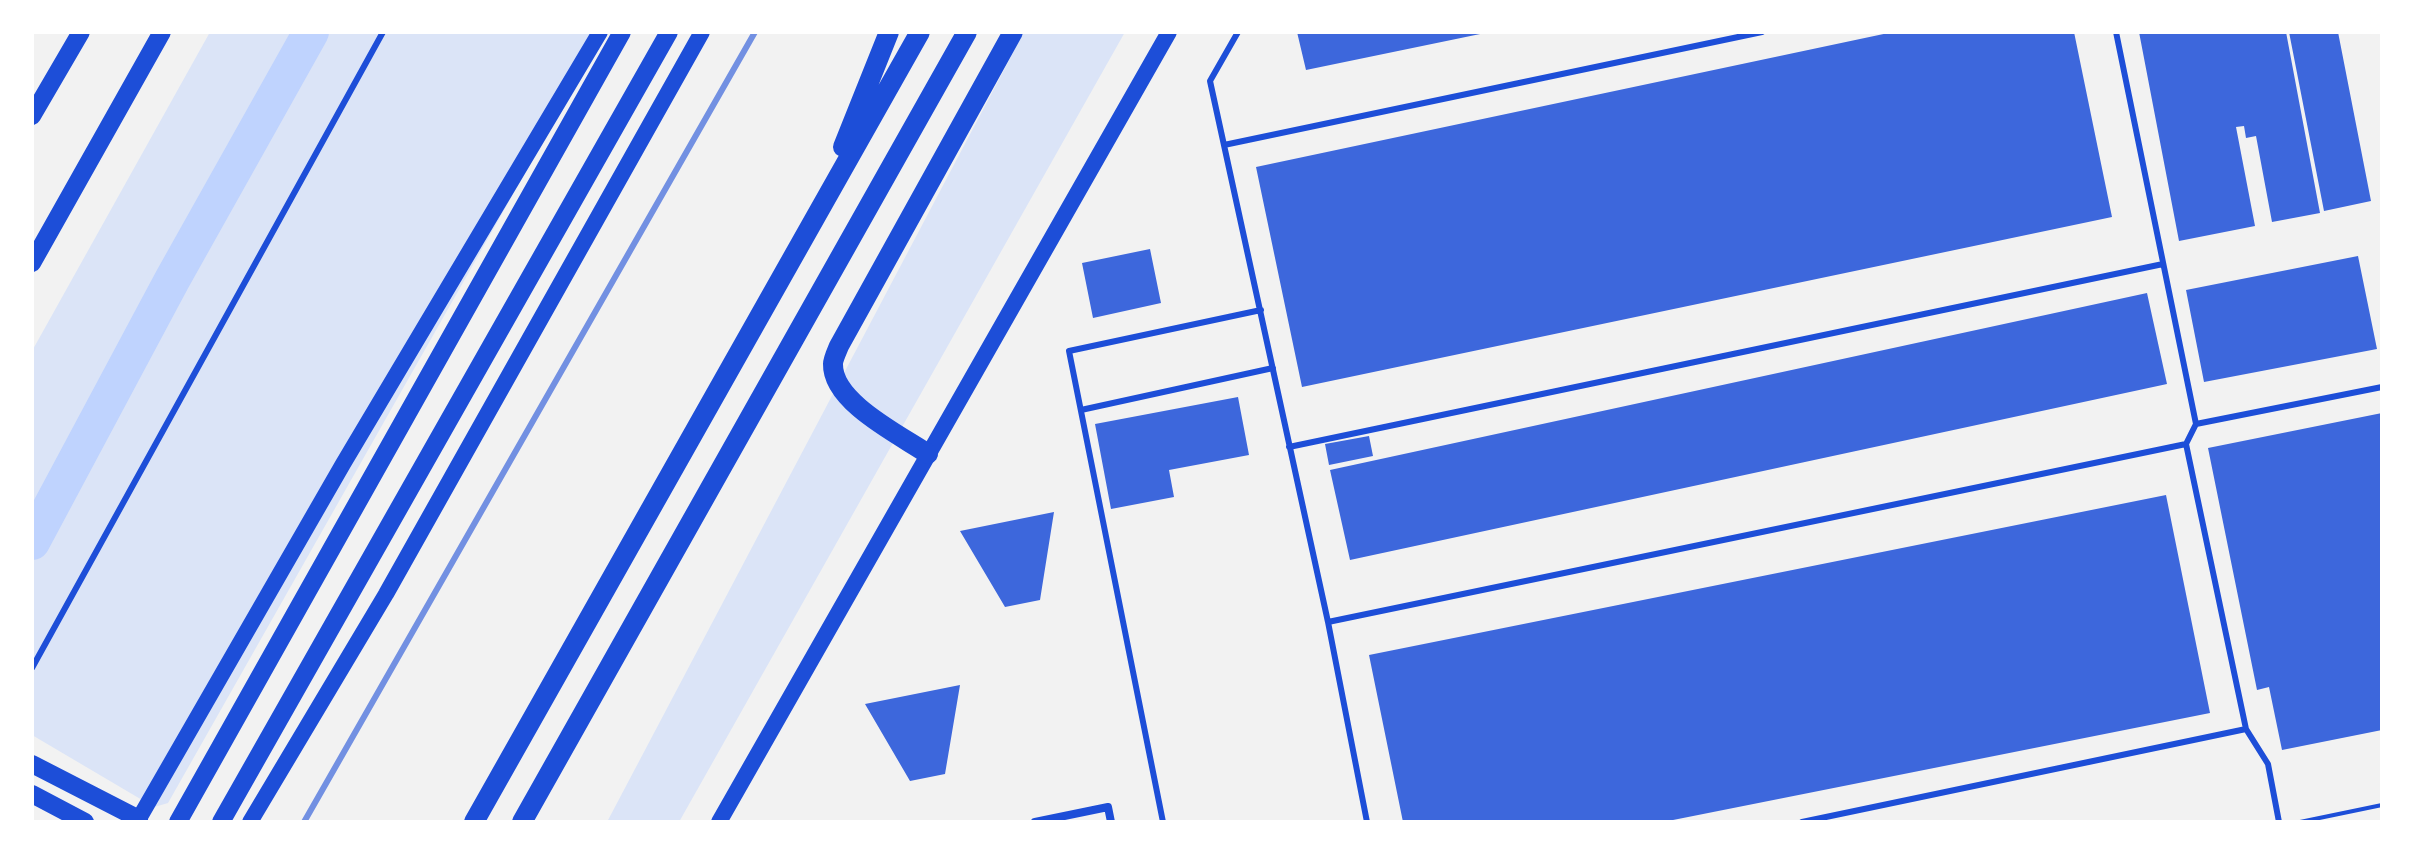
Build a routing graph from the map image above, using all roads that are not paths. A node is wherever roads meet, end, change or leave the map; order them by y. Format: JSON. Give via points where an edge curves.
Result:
{"nodes":[{"id":1,"x":81,"y":32,"type":"edge"},
{"id":2,"x":162,"y":32,"type":"edge"},
{"id":3,"x":383,"y":32,"type":"edge"},
{"id":4,"x":600,"y":32,"type":"edge"},
{"id":5,"x":622,"y":32,"type":"edge"},
{"id":6,"x":669,"y":32,"type":"edge"},
{"id":7,"x":702,"y":32,"type":"edge"},
{"id":8,"x":889,"y":32,"type":"edge"},
{"id":9,"x":920,"y":32,"type":"edge"},
{"id":10,"x":967,"y":32,"type":"edge"},
{"id":11,"x":1013,"y":32,"type":"edge"},
{"id":12,"x":1169,"y":32,"type":"edge"},
{"id":13,"x":1238,"y":32,"type":"edge"},
{"id":14,"x":1762,"y":32,"type":"edge"},
{"id":15,"x":2116,"y":32,"type":"edge"},
{"id":16,"x":32,"y":116,"type":"edge"},
{"id":17,"x":1224,"y":145,"type":"junction"},
{"id":18,"x":813,"y":223,"type":"junction"},
{"id":19,"x":32,"y":263,"type":"edge"},
{"id":20,"x":2163,"y":264,"type":"junction"},
{"id":21,"x":1261,"y":310,"type":"junction"},
{"id":22,"x":1273,"y":368,"type":"junction"},
{"id":23,"x":2382,"y":387,"type":"edge"},
{"id":24,"x":1081,"y":410,"type":"junction"},
{"id":25,"x":2196,"y":424,"type":"junction"},
{"id":26,"x":2186,"y":444,"type":"junction"},
{"id":27,"x":1289,"y":447,"type":"junction"},
{"id":28,"x":928,"y":454,"type":"junction"},
{"id":29,"x":1328,"y":622,"type":"junction"},
{"id":30,"x":32,"y":668,"type":"edge"},
{"id":31,"x":2246,"y":729,"type":"junction"},
{"id":32,"x":32,"y":764,"type":"edge"},
{"id":33,"x":32,"y":794,"type":"edge"},
{"id":34,"x":478,"y":814,"type":"edge"},
{"id":35,"x":138,"y":821,"type":"edge"},
{"id":36,"x":85,"y":822,"type":"edge"},
{"id":37,"x":178,"y":822,"type":"edge"},
{"id":38,"x":221,"y":822,"type":"edge"},
{"id":39,"x":250,"y":822,"type":"edge"},
{"id":40,"x":522,"y":822,"type":"edge"},
{"id":41,"x":719,"y":822,"type":"edge"},
{"id":42,"x":1035,"y":822,"type":"edge"},
{"id":43,"x":1111,"y":822,"type":"edge"},
{"id":44,"x":1163,"y":822,"type":"edge"},
{"id":45,"x":1367,"y":822,"type":"edge"},
{"id":46,"x":1802,"y":822,"type":"edge"},
{"id":47,"x":2279,"y":822,"type":"edge"}],
"edges":[{"from":1,"to":16,"type":"main road"},
{"from":2,"to":19,"type":"main road"},
{"from":3,"to":30,"type":"lane"},
{"from":4,"to":35,"type":"main road"},
{"from":5,"to":37,"type":"main road"},
{"from":6,"to":38,"type":"main road"},
{"from":7,"to":39,"type":"main road","via":[[394,580]]},
{"from":8,"to":18,"type":"highway"},
{"from":9,"to":18,"type":"highway"},
{"from":10,"to":40,"type":"highway"},
{"from":11,"to":28,"type":"highway","via":[[833,364],[841,392]]},
{"from":12,"to":28,"type":"main road"},
{"from":13,"to":17,"type":"lane","via":[[1210,81]]},
{"from":14,"to":17,"type":"lane"},
{"from":15,"to":20,"type":"lane"},
{"from":17,"to":21,"type":"lane"},
{"from":18,"to":34,"type":"highway"},
{"from":20,"to":25,"type":"lane"},
{"from":20,"to":27,"type":"lane"},
{"from":21,"to":22,"type":"lane"},
{"from":21,"to":24,"type":"lane","via":[[1069,351]]},
{"from":22,"to":24,"type":"lane"},
{"from":22,"to":27,"type":"lane"},
{"from":23,"to":25,"type":"lane"},
{"from":24,"to":44,"type":"lane"},
{"from":25,"to":26,"type":"lane"},
{"from":26,"to":29,"type":"lane"},
{"from":26,"to":31,"type":"lane"},
{"from":27,"to":29,"type":"lane"},
{"from":28,"to":41,"type":"main road"},
{"from":29,"to":45,"type":"lane"},
{"from":31,"to":46,"type":"lane"},
{"from":31,"to":47,"type":"lane","via":[[2268,764]]},
{"from":32,"to":35,"type":"main road"},
{"from":33,"to":36,"type":"main road"},
{"from":42,"to":43,"type":"street","via":[[1108,807]]}]}
